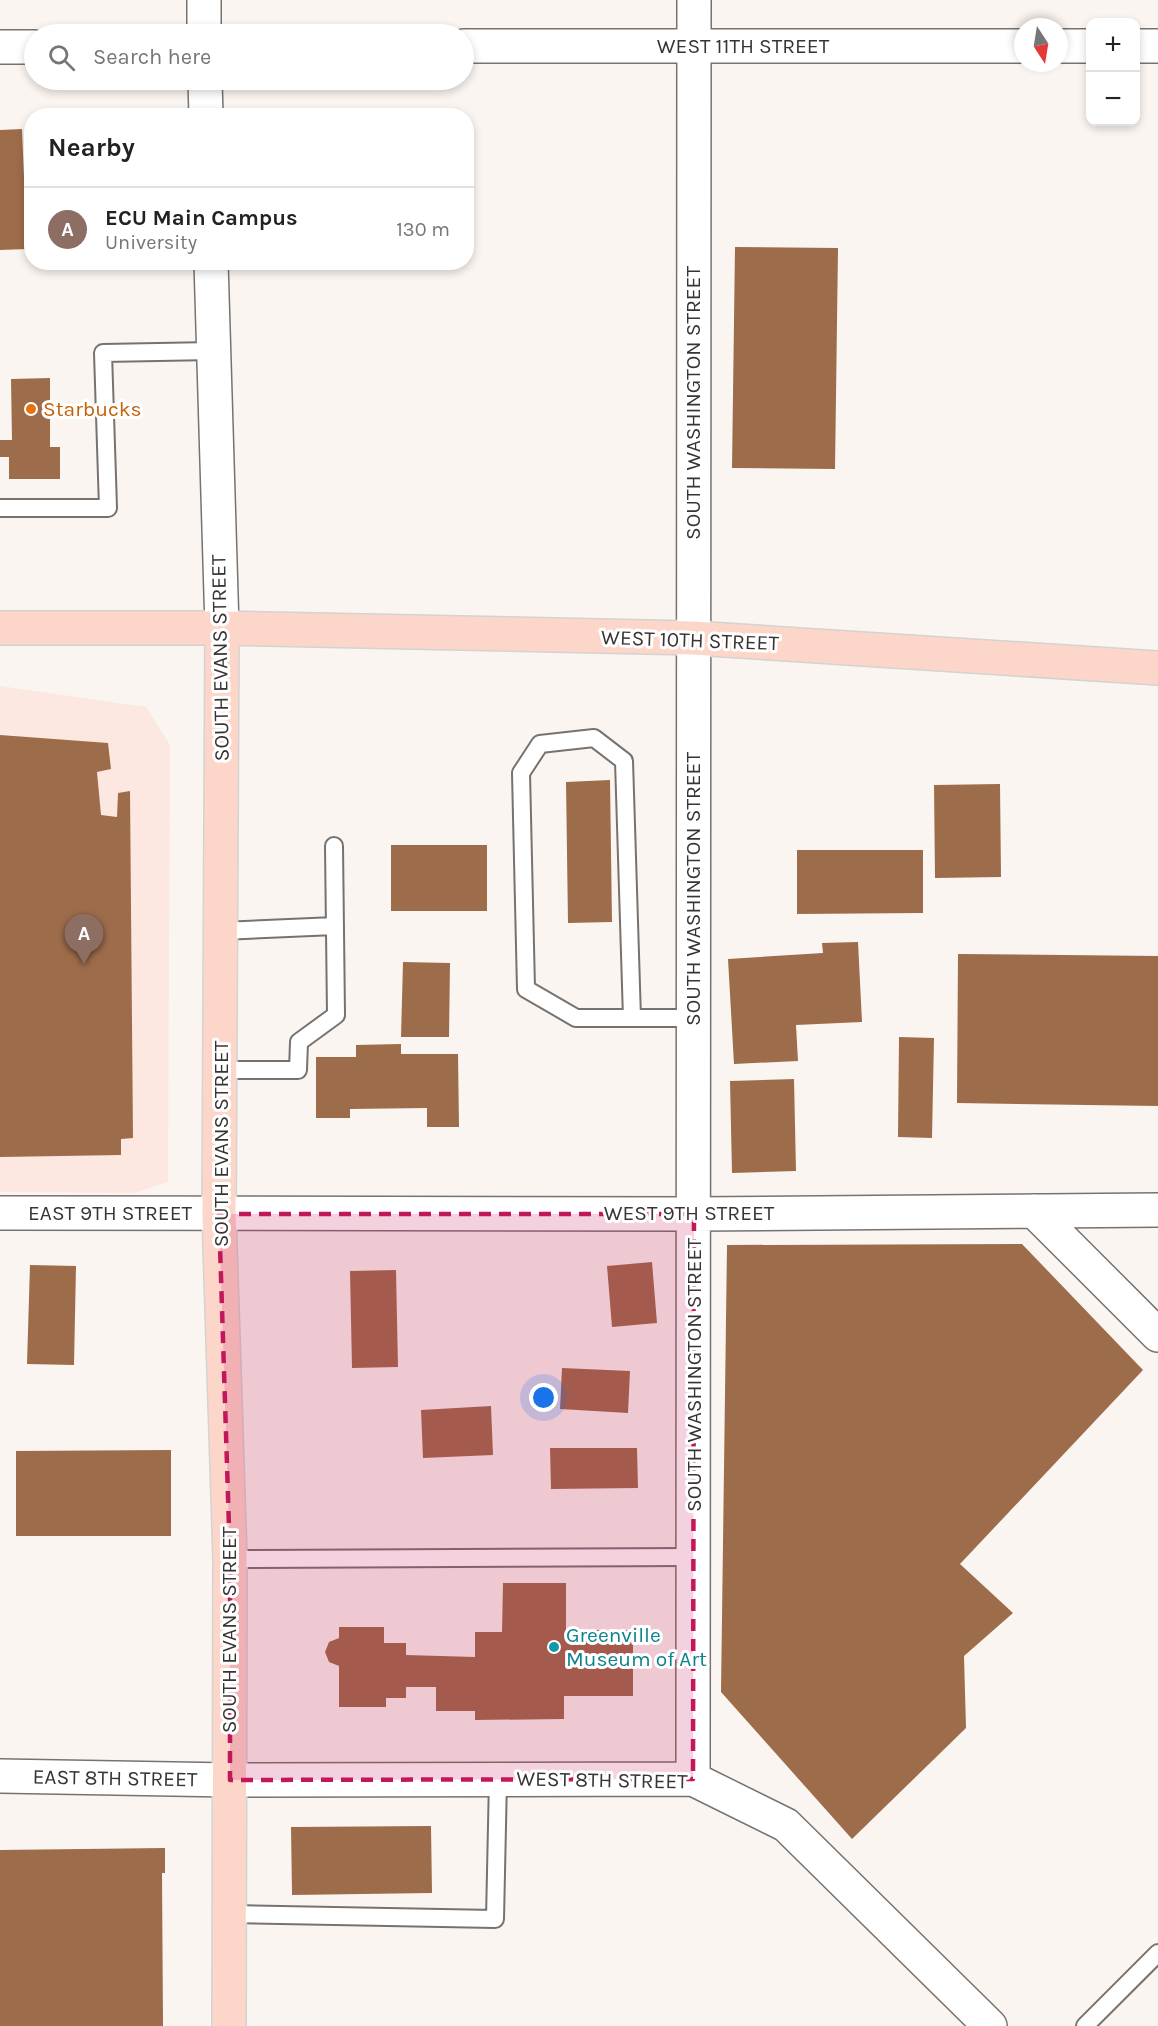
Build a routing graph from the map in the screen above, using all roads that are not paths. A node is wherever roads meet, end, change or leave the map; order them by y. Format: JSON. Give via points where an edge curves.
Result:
{"nodes":[{"id":1,"x":204,"y":0,"type":"edge"},
{"id":2,"x":694,"y":0,"type":"edge"},
{"id":3,"x":204,"y":24,"type":"edge"},
{"id":4,"x":474,"y":46,"type":"edge"},
{"id":5,"x":694,"y":46,"type":"junction"},
{"id":6,"x":1014,"y":46,"type":"edge"},
{"id":7,"x":1068,"y":46,"type":"edge"},
{"id":8,"x":1086,"y":46,"type":"edge"},
{"id":9,"x":1140,"y":46,"type":"edge"},
{"id":10,"x":1158,"y":46,"type":"edge"},
{"id":11,"x":0,"y":47,"type":"edge"},
{"id":12,"x":24,"y":47,"type":"edge"},
{"id":13,"x":205,"y":90,"type":"edge"},
{"id":14,"x":206,"y":108,"type":"edge"},
{"id":15,"x":211,"y":270,"type":"edge"},
{"id":16,"x":213,"y":351,"type":"junction"},
{"id":17,"x":0,"y":508,"type":"edge"},
{"id":18,"x":222,"y":627,"type":"junction"},
{"id":19,"x":0,"y":628,"type":"edge"},
{"id":20,"x":693,"y":638,"type":"junction"},
{"id":21,"x":1158,"y":668,"type":"edge"},
{"id":22,"x":334,"y":846,"type":"dead end"},
{"id":23,"x":335,"y":926,"type":"junction"},
{"id":24,"x":221,"y":931,"type":"junction"},
{"id":25,"x":633,"y":1018,"type":"junction"},
{"id":26,"x":693,"y":1018,"type":"junction"},
{"id":27,"x":220,"y":1070,"type":"junction"},
{"id":28,"x":1158,"y":1210,"type":"edge"},
{"id":29,"x":1034,"y":1211,"type":"junction"},
{"id":30,"x":0,"y":1213,"type":"edge"},
{"id":31,"x":219,"y":1214,"type":"junction"},
{"id":32,"x":694,"y":1214,"type":"junction"},
{"id":33,"x":1158,"y":1335,"type":"edge"},
{"id":34,"x":693,"y":1557,"type":"junction"},
{"id":35,"x":230,"y":1559,"type":"junction"},
{"id":36,"x":0,"y":1776,"type":"edge"},
{"id":37,"x":498,"y":1779,"type":"junction"},
{"id":38,"x":693,"y":1779,"type":"junction"},
{"id":39,"x":230,"y":1780,"type":"junction"},
{"id":40,"x":230,"y":1914,"type":"junction"},
{"id":41,"x":1158,"y":1953,"type":"edge"},
{"id":42,"x":229,"y":2026,"type":"edge"},
{"id":43,"x":990,"y":2026,"type":"edge"},
{"id":44,"x":1085,"y":2026,"type":"edge"}],
"edges":[{"from":1,"to":3,"type":"street"},
{"from":2,"to":5,"type":"street","name":"SOUTH WASHINGTON STREET"},
{"from":4,"to":5,"type":"street","name":"WEST 11TH STREET"},
{"from":5,"to":6,"type":"street","name":"WEST 11TH STREET"},
{"from":5,"to":20,"type":"street","name":"SOUTH WASHINGTON STREET"},
{"from":7,"to":8,"type":"street"},
{"from":9,"to":10,"type":"street"},
{"from":11,"to":12,"type":"street"},
{"from":13,"to":14,"type":"street"},
{"from":15,"to":16,"type":"street","name":"SOUTH EVANS STREET"},
{"from":16,"to":17,"type":"lane","via":[[103,352],[108,508]]},
{"from":16,"to":18,"type":"street","name":"SOUTH EVANS STREET"},
{"from":18,"to":19,"type":"main road","name":"WEST 10TH STREET"},
{"from":18,"to":20,"type":"main road","name":"WEST 10TH STREET"},
{"from":18,"to":24,"type":"main road","name":"SOUTH EVANS STREET"},
{"from":20,"to":21,"type":"main road","name":"WEST 10TH STREET"},
{"from":20,"to":26,"type":"street","name":"SOUTH WASHINGTON STREET"},
{"from":22,"to":23,"type":"lane"},
{"from":23,"to":24,"type":"lane"},
{"from":23,"to":27,"type":"lane","via":[[336,1015],[299,1042],[298,1070]]},
{"from":24,"to":27,"type":"main road","name":"SOUTH EVANS STREET"},
{"from":25,"to":25,"type":"lane","via":[[624,761],[594,738],[540,744],[521,773],[526,989],[576,1018]]},
{"from":25,"to":26,"type":"lane"},
{"from":26,"to":32,"type":"street","name":"SOUTH WASHINGTON STREET"},
{"from":27,"to":31,"type":"main road","name":"SOUTH EVANS STREET"},
{"from":28,"to":29,"type":"street","name":"WEST 9TH STREET"},
{"from":29,"to":32,"type":"street","name":"WEST 9TH STREET"},
{"from":29,"to":33,"type":"street"},
{"from":30,"to":31,"type":"street","name":"EAST 9TH STREET"},
{"from":31,"to":32,"type":"street","name":"WEST 9TH STREET"},
{"from":31,"to":35,"type":"main road","name":"SOUTH EVANS STREET"},
{"from":32,"to":34,"type":"street","name":"SOUTH WASHINGTON STREET"},
{"from":34,"to":35,"type":"lane"},
{"from":34,"to":38,"type":"street","name":"SOUTH WASHINGTON STREET"},
{"from":35,"to":39,"type":"main road","name":"SOUTH EVANS STREET"},
{"from":36,"to":39,"type":"street","name":"EAST 8TH STREET"},
{"from":37,"to":38,"type":"street","name":"WEST 8TH STREET"},
{"from":37,"to":39,"type":"street","name":"WEST 8TH STREET"},
{"from":37,"to":40,"type":"lane","via":[[495,1919]]},
{"from":38,"to":43,"type":"street","name":"WEST 8TH STREET","via":[[786,1825]]},
{"from":39,"to":40,"type":"main road","name":"SOUTH EVANS STREET"},
{"from":40,"to":42,"type":"main road","name":"SOUTH EVANS STREET"},
{"from":41,"to":44,"type":"lane"}]}
